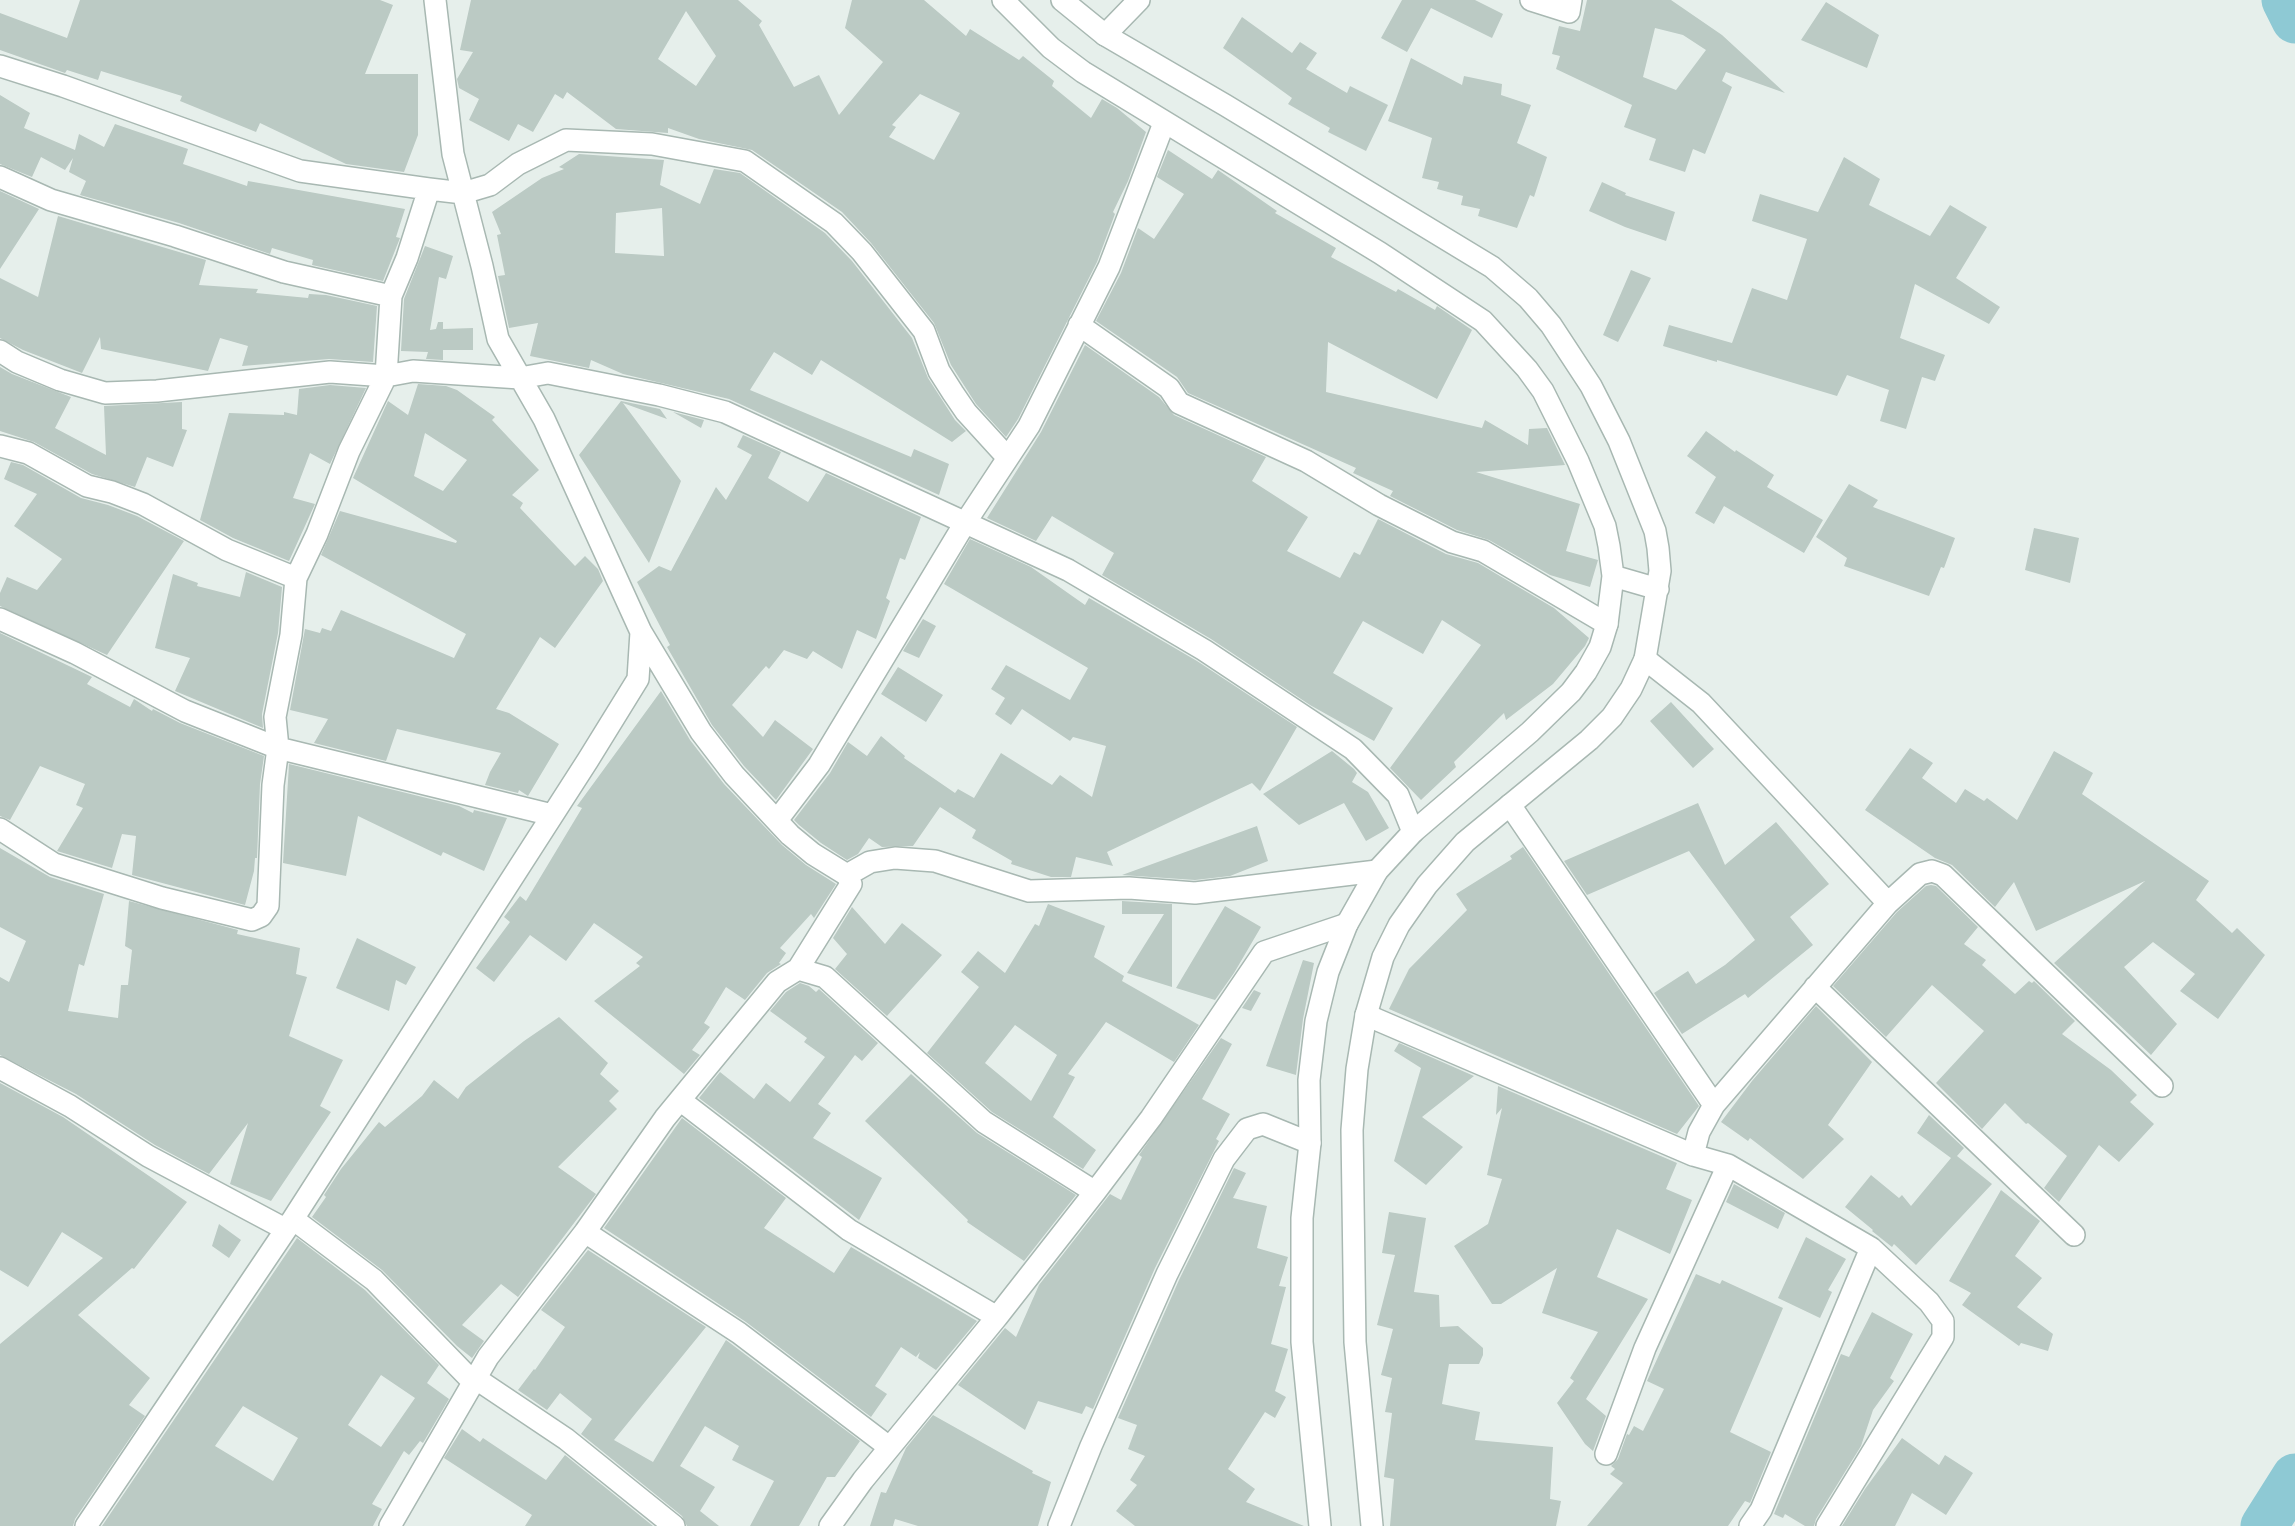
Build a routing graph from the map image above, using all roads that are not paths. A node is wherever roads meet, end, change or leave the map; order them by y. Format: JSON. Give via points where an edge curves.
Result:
{"nodes":[{"id":1,"x":435,"y":0,"type":"edge"},
{"id":2,"x":1003,"y":0,"type":"edge"},
{"id":3,"x":1062,"y":0,"type":"edge"},
{"id":4,"x":1139,"y":0,"type":"edge"},
{"id":5,"x":1531,"y":0,"type":"edge"},
{"id":6,"x":1571,"y":0,"type":"edge"},
{"id":7,"x":1105,"y":36,"type":"junction"},
{"id":8,"x":0,"y":66,"type":"edge"},
{"id":9,"x":1164,"y":123,"type":"junction"},
{"id":10,"x":0,"y":177,"type":"edge"},
{"id":11,"x":429,"y":189,"type":"junction"},
{"id":12,"x":463,"y":193,"type":"junction"},
{"id":13,"x":391,"y":296,"type":"junction"},
{"id":14,"x":1079,"y":325,"type":"junction"},
{"id":15,"x":0,"y":351,"type":"edge"},
{"id":16,"x":386,"y":376,"type":"junction"},
{"id":17,"x":520,"y":379,"type":"junction"},
{"id":18,"x":0,"y":446,"type":"edge"},
{"id":19,"x":1007,"y":457,"type":"junction"},
{"id":20,"x":965,"y":523,"type":"junction"},
{"id":21,"x":1613,"y":576,"type":"junction"},
{"id":22,"x":296,"y":579,"type":"junction"},
{"id":23,"x":1658,"y":589,"type":"junction"},
{"id":24,"x":0,"y":619,"type":"edge"},
{"id":25,"x":1607,"y":624,"type":"junction"},
{"id":26,"x":640,"y":632,"type":"junction"},
{"id":27,"x":1645,"y":659,"type":"junction"},
{"id":28,"x":278,"y":748,"type":"junction"},
{"id":29,"x":1510,"y":805,"type":"junction"},
{"id":30,"x":552,"y":815,"type":"junction"},
{"id":31,"x":778,"y":819,"type":"junction"},
{"id":32,"x":0,"y":829,"type":"edge"},
{"id":33,"x":1413,"y":832,"type":"junction"},
{"id":34,"x":1377,"y":871,"type":"junction"},
{"id":35,"x":848,"y":875,"type":"junction"},
{"id":36,"x":1888,"y":903,"type":"junction"},
{"id":37,"x":1347,"y":924,"type":"junction"},
{"id":38,"x":798,"y":970,"type":"junction"},
{"id":39,"x":1815,"y":988,"type":"junction"},
{"id":40,"x":1366,"y":1015,"type":"junction"},
{"id":41,"x":0,"y":1068,"type":"edge"},
{"id":42,"x":2162,"y":1086,"type":"dead end"},
{"id":43,"x":680,"y":1100,"type":"junction"},
{"id":44,"x":1714,"y":1105,"type":"junction"},
{"id":45,"x":1310,"y":1143,"type":"junction"},
{"id":46,"x":1693,"y":1155,"type":"junction"},
{"id":47,"x":1728,"y":1165,"type":"junction"},
{"id":48,"x":1095,"y":1192,"type":"junction"},
{"id":49,"x":289,"y":1224,"type":"junction"},
{"id":50,"x":585,"y":1232,"type":"junction"},
{"id":51,"x":2074,"y":1235,"type":"dead end"},
{"id":52,"x":1871,"y":1248,"type":"junction"},
{"id":53,"x":997,"y":1317,"type":"junction"},
{"id":54,"x":475,"y":1381,"type":"junction"},
{"id":55,"x":889,"y":1447,"type":"junction"},
{"id":56,"x":1606,"y":1454,"type":"dead end"},
{"id":57,"x":87,"y":1526,"type":"edge"},
{"id":58,"x":390,"y":1526,"type":"edge"},
{"id":59,"x":674,"y":1526,"type":"edge"},
{"id":60,"x":830,"y":1526,"type":"edge"},
{"id":61,"x":1059,"y":1526,"type":"edge"},
{"id":62,"x":1320,"y":1526,"type":"edge"},
{"id":63,"x":1372,"y":1526,"type":"edge"},
{"id":64,"x":1750,"y":1526,"type":"edge"},
{"id":65,"x":1827,"y":1526,"type":"edge"}],
"edges":[{"from":1,"to":12,"type":"street","via":[[453,154]]},
{"from":2,"to":9,"type":"street","via":[[1062,56]]},
{"from":3,"to":7,"type":"street"},
{"from":4,"to":7,"type":"street"},
{"from":5,"to":6,"type":"street","via":[[1569,12]]},
{"from":7,"to":23,"type":"street","via":[[1492,267],[1528,298],[1591,386],[1619,442],[1655,531]]},
{"from":8,"to":11,"type":"street","via":[[300,171]]},
{"from":9,"to":14,"type":"street","via":[[1108,267]]},
{"from":9,"to":21,"type":"street","via":[[1483,321],[1543,391],[1605,526]]},
{"from":10,"to":13,"type":"street","via":[[51,200],[285,272]]},
{"from":11,"to":12,"type":"street"},
{"from":11,"to":13,"type":"street"},
{"from":12,"to":17,"type":"street","via":[[498,340]]},
{"from":12,"to":19,"type":"street","via":[[490,185],[518,164],[566,140],[652,145],[745,161],[834,223],[862,252],[923,331],[939,371],[966,412]]},
{"from":13,"to":16,"type":"street"},
{"from":14,"to":19,"type":"street","via":[[1029,426]]},
{"from":14,"to":25,"type":"street","via":[[1168,388],[1179,403],[1306,461],[1452,542],[1483,551]]},
{"from":15,"to":16,"type":"street","via":[[60,380],[105,393],[330,372]]},
{"from":16,"to":17,"type":"street","via":[[413,370]]},
{"from":16,"to":22,"type":"street"},
{"from":17,"to":20,"type":"street","via":[[548,373],[725,412]]},
{"from":17,"to":26,"type":"street","via":[[544,419]]},
{"from":18,"to":22,"type":"street","via":[[28,453],[88,486],[143,504],[227,550]]},
{"from":19,"to":20,"type":"street"},
{"from":20,"to":31,"type":"street","via":[[819,765]]},
{"from":20,"to":33,"type":"street","via":[[1068,570],[1204,650],[1353,749],[1398,795]]},
{"from":21,"to":23,"type":"street"},
{"from":21,"to":25,"type":"street"},
{"from":22,"to":28,"type":"street","via":[[275,717]]},
{"from":23,"to":27,"type":"street"},
{"from":24,"to":28,"type":"street","via":[[185,710]]},
{"from":25,"to":33,"type":"street","via":[[1600,647],[1571,692]]},
{"from":26,"to":30,"type":"street","via":[[638,678]]},
{"from":26,"to":31,"type":"street","via":[[701,732],[734,775]]},
{"from":27,"to":29,"type":"street","via":[[1612,717]]},
{"from":27,"to":36,"type":"street","via":[[1701,703]]},
{"from":28,"to":30,"type":"street"},
{"from":28,"to":32,"type":"street","via":[[268,906],[252,920],[54,864]]},
{"from":29,"to":40,"type":"street","via":[[1465,842],[1399,925],[1382,957]]},
{"from":29,"to":44,"type":"street"},
{"from":30,"to":49,"type":"street"},
{"from":31,"to":35,"type":"street","via":[[813,854]]},
{"from":33,"to":34,"type":"street"},
{"from":34,"to":35,"type":"street","via":[[1195,893],[1129,888],[1029,891],[935,861],[895,858],[870,862]]},
{"from":34,"to":37,"type":"street"},
{"from":35,"to":38,"type":"street","via":[[851,884]]},
{"from":36,"to":39,"type":"street"},
{"from":36,"to":42,"type":"street","via":[[1920,874],[1932,871],[1943,875]]},
{"from":37,"to":45,"type":"street","via":[[1316,1021]]},
{"from":37,"to":48,"type":"street","via":[[1264,952]]},
{"from":38,"to":43,"type":"street","via":[[777,982]]},
{"from":38,"to":48,"type":"street","via":[[825,977],[984,1122]]},
{"from":39,"to":44,"type":"street"},
{"from":39,"to":51,"type":"street"},
{"from":40,"to":46,"type":"street"},
{"from":40,"to":63,"type":"street","via":[[1352,1130],[1355,1342]]},
{"from":41,"to":49,"type":"street","via":[[148,1156]]},
{"from":43,"to":50,"type":"street"},
{"from":43,"to":53,"type":"street","via":[[849,1230]]},
{"from":44,"to":46,"type":"street"},
{"from":45,"to":61,"type":"street","via":[[1263,1124],[1247,1129],[1224,1158],[1167,1274]]},
{"from":45,"to":62,"type":"street","via":[[1301,1218],[1302,1342]]},
{"from":46,"to":47,"type":"street"},
{"from":47,"to":52,"type":"street"},
{"from":47,"to":56,"type":"street","via":[[1645,1348]]},
{"from":48,"to":53,"type":"street"},
{"from":49,"to":54,"type":"street","via":[[374,1280]]},
{"from":49,"to":57,"type":"street"},
{"from":50,"to":54,"type":"street","via":[[488,1357]]},
{"from":50,"to":55,"type":"street","via":[[739,1333]]},
{"from":52,"to":64,"type":"street","via":[[1761,1510]]},
{"from":52,"to":65,"type":"street","via":[[1929,1302],[1943,1321],[1943,1337]]},
{"from":53,"to":55,"type":"street"},
{"from":54,"to":58,"type":"street"},
{"from":54,"to":59,"type":"street","via":[[566,1439]]},
{"from":55,"to":60,"type":"street"}]}
